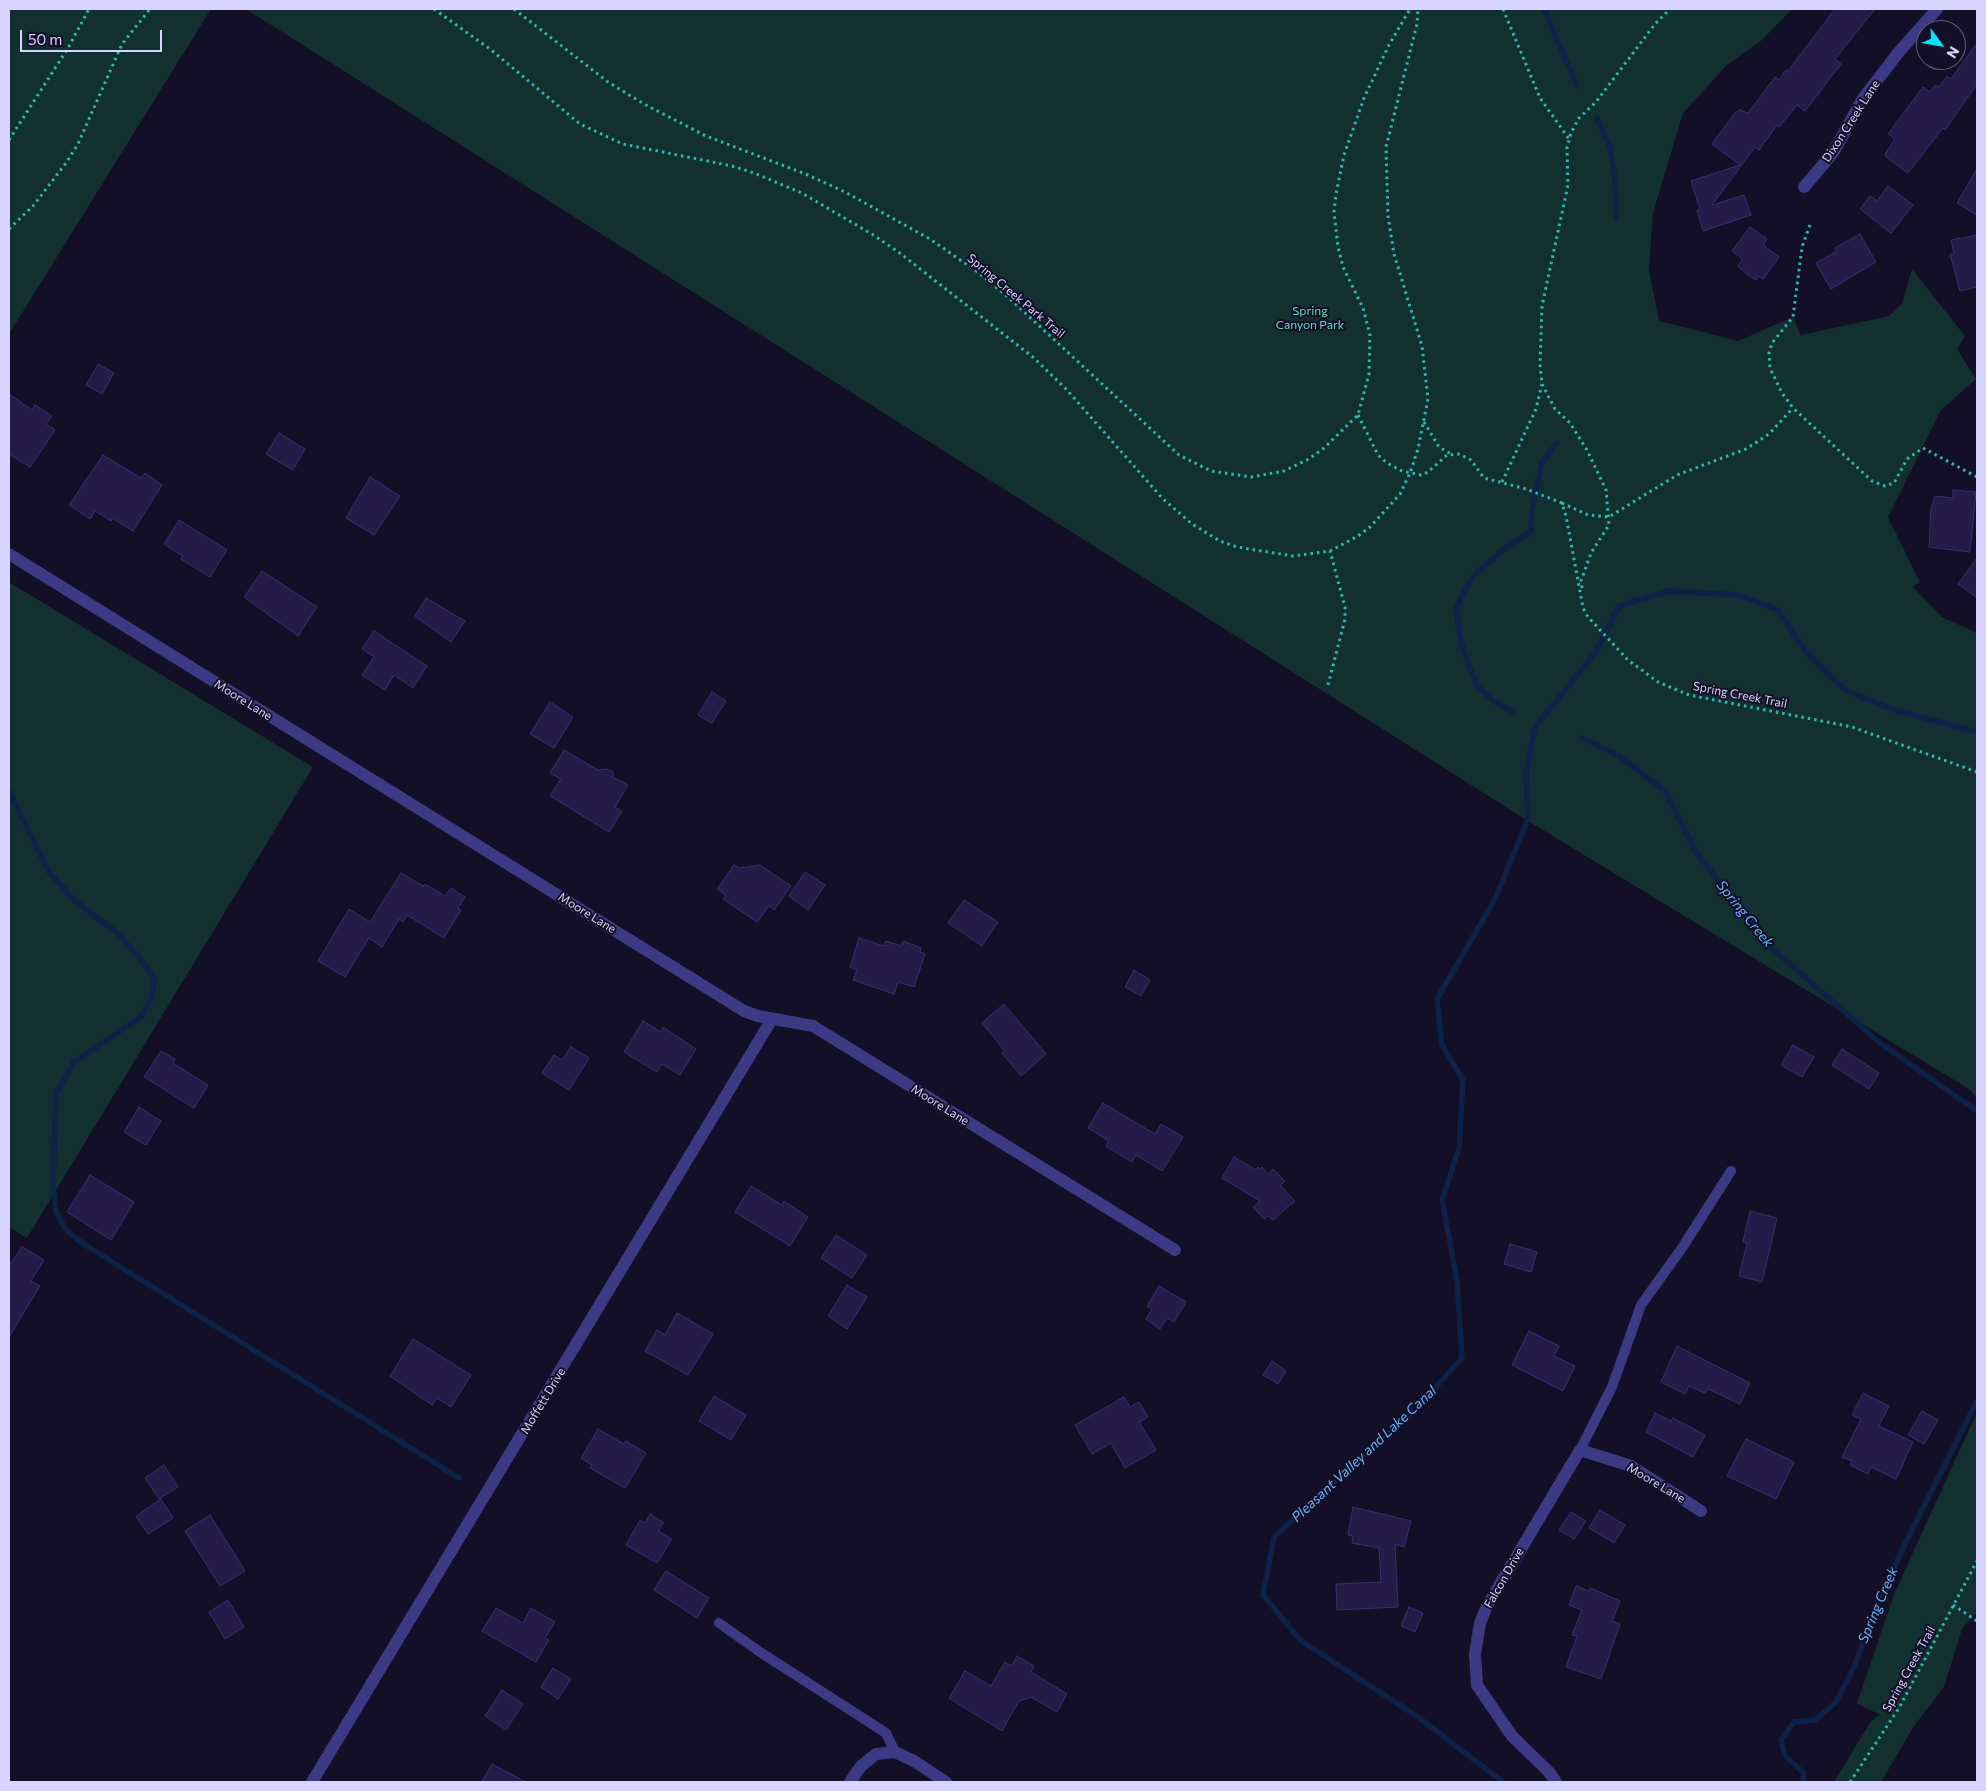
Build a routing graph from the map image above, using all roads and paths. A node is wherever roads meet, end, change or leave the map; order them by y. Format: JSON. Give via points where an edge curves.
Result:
{"nodes":[{"id":1,"x":89,"y":9,"type":"edge"},
{"id":2,"x":150,"y":9,"type":"edge"},
{"id":3,"x":434,"y":9,"type":"edge"},
{"id":4,"x":514,"y":9,"type":"edge"},
{"id":5,"x":1410,"y":9,"type":"edge"},
{"id":6,"x":1418,"y":9,"type":"edge"},
{"id":7,"x":1503,"y":9,"type":"edge"},
{"id":8,"x":1670,"y":9,"type":"edge"},
{"id":9,"x":1937,"y":9,"type":"edge"},
{"id":10,"x":9,"y":140,"type":"edge"},
{"id":11,"x":1569,"y":140,"type":"junction"},
{"id":12,"x":1804,"y":188,"type":"dead end"},
{"id":13,"x":1810,"y":225,"type":"dead end"},
{"id":14,"x":9,"y":229,"type":"edge"},
{"id":15,"x":1542,"y":384,"type":"junction"},
{"id":16,"x":1793,"y":408,"type":"junction"},
{"id":17,"x":1358,"y":415,"type":"junction"},
{"id":18,"x":1424,"y":422,"type":"junction"},
{"id":19,"x":1451,"y":454,"type":"junction"},
{"id":20,"x":1410,"y":474,"type":"junction"},
{"id":21,"x":1977,"y":477,"type":"edge"},
{"id":22,"x":1502,"y":482,"type":"junction"},
{"id":23,"x":1562,"y":503,"type":"junction"},
{"id":24,"x":1609,"y":517,"type":"junction"},
{"id":25,"x":1330,"y":551,"type":"junction"},
{"id":26,"x":9,"y":554,"type":"edge"},
{"id":27,"x":1584,"y":608,"type":"junction"},
{"id":28,"x":1328,"y":686,"type":"dead end"},
{"id":29,"x":1977,"y":772,"type":"edge"},
{"id":30,"x":772,"y":1019,"type":"junction"},
{"id":31,"x":1731,"y":1171,"type":"dead end"},
{"id":32,"x":1175,"y":1250,"type":"dead end"},
{"id":33,"x":1580,"y":1450,"type":"junction"},
{"id":34,"x":1701,"y":1511,"type":"dead end"},
{"id":35,"x":1977,"y":1561,"type":"edge"},
{"id":36,"x":1953,"y":1605,"type":"junction"},
{"id":37,"x":1977,"y":1621,"type":"edge"},
{"id":38,"x":719,"y":1623,"type":"dead end"},
{"id":39,"x":895,"y":1752,"type":"junction"},
{"id":40,"x":312,"y":1782,"type":"edge"},
{"id":41,"x":850,"y":1782,"type":"edge"},
{"id":42,"x":946,"y":1782,"type":"edge"},
{"id":43,"x":1556,"y":1782,"type":"edge"},
{"id":44,"x":1850,"y":1782,"type":"edge"}],
"edges":[{"from":1,"to":10,"type":"path"},
{"from":2,"to":14,"type":"path","via":[[122,44],[78,144],[66,163],[33,206]]},
{"from":3,"to":25,"type":"path","via":[[490,49],[580,124],[623,144],[754,173],[802,194],[888,245],[1034,358],[1067,390],[1162,498],[1207,534],[1237,548],[1274,554]]},
{"from":4,"to":17,"type":"path","name":"Spring Creek Park Trail","via":[[608,82],[644,104],[706,136],[845,192],[938,245],[1034,320],[1169,448],[1199,466],[1222,474],[1251,476],[1284,470],[1316,454]]},
{"from":5,"to":17,"type":"path","via":[[1364,98],[1344,155],[1336,194],[1334,212],[1338,247],[1370,335],[1370,368]]},
{"from":6,"to":18,"type":"path","via":[[1418,24],[1386,147],[1388,216],[1394,254],[1422,346],[1428,399]]},
{"from":7,"to":11,"type":"path","via":[[1540,98]]},
{"from":8,"to":11,"type":"path","via":[[1580,118]]},
{"from":9,"to":12,"type":"street","name":"Dixon Creek Lane","via":[[1862,100],[1833,153]]},
{"from":11,"to":15,"type":"path","via":[[1568,185],[1542,306]]},
{"from":13,"to":16,"type":"path","via":[[1802,247],[1793,317],[1772,343],[1769,353],[1770,368]]},
{"from":15,"to":22,"type":"path","via":[[1536,409]]},
{"from":15,"to":24,"type":"path","via":[[1555,409],[1570,422],[1587,450],[1606,490]]},
{"from":16,"to":21,"type":"path","via":[[1872,481],[1885,486],[1894,483],[1906,459],[1923,448]]},
{"from":16,"to":24,"type":"path","via":[[1769,434],[1746,449],[1677,475]]},
{"from":17,"to":20,"type":"path","via":[[1378,455]]},
{"from":18,"to":19,"type":"path","via":[[1439,447]]},
{"from":18,"to":20,"type":"path"},
{"from":19,"to":20,"type":"path","via":[[1428,472]]},
{"from":19,"to":22,"type":"path","via":[[1466,456],[1484,478]]},
{"from":20,"to":25,"type":"path","via":[[1400,494],[1370,528]]},
{"from":22,"to":23,"type":"path"},
{"from":23,"to":24,"type":"path","via":[[1588,515]]},
{"from":23,"to":27,"type":"path","name":"Spring Creek Trail"},
{"from":24,"to":27,"type":"path","via":[[1610,525],[1591,553],[1581,581]]},
{"from":25,"to":28,"type":"path","via":[[1345,619]]},
{"from":26,"to":30,"type":"street","name":"Moore Lane","via":[[744,1011]]},
{"from":27,"to":29,"type":"path","name":"Spring Creek Trail","via":[[1601,633],[1610,638],[1621,653],[1646,674],[1682,693],[1852,727]]},
{"from":30,"to":32,"type":"street","name":"Moore Lane","via":[[813,1026]]},
{"from":30,"to":40,"type":"street","name":"Moffett Drive"},
{"from":31,"to":33,"type":"lane","via":[[1641,1305],[1612,1387]]},
{"from":33,"to":34,"type":"street","name":"Moore Lane","via":[[1632,1466]]},
{"from":33,"to":43,"type":"street","name":"Falcon Drive","via":[[1487,1606],[1480,1623],[1476,1654],[1477,1686],[1512,1736],[1550,1772]]},
{"from":35,"to":36,"type":"path","name":"Spring Creek Trail"},
{"from":36,"to":37,"type":"path"},
{"from":36,"to":44,"type":"path","name":"Spring Creek Trail","via":[[1899,1708]]},
{"from":38,"to":39,"type":"lane","via":[[886,1733]]},
{"from":39,"to":41,"type":"street","via":[[876,1754],[861,1766]]},
{"from":39,"to":42,"type":"street"}]}
